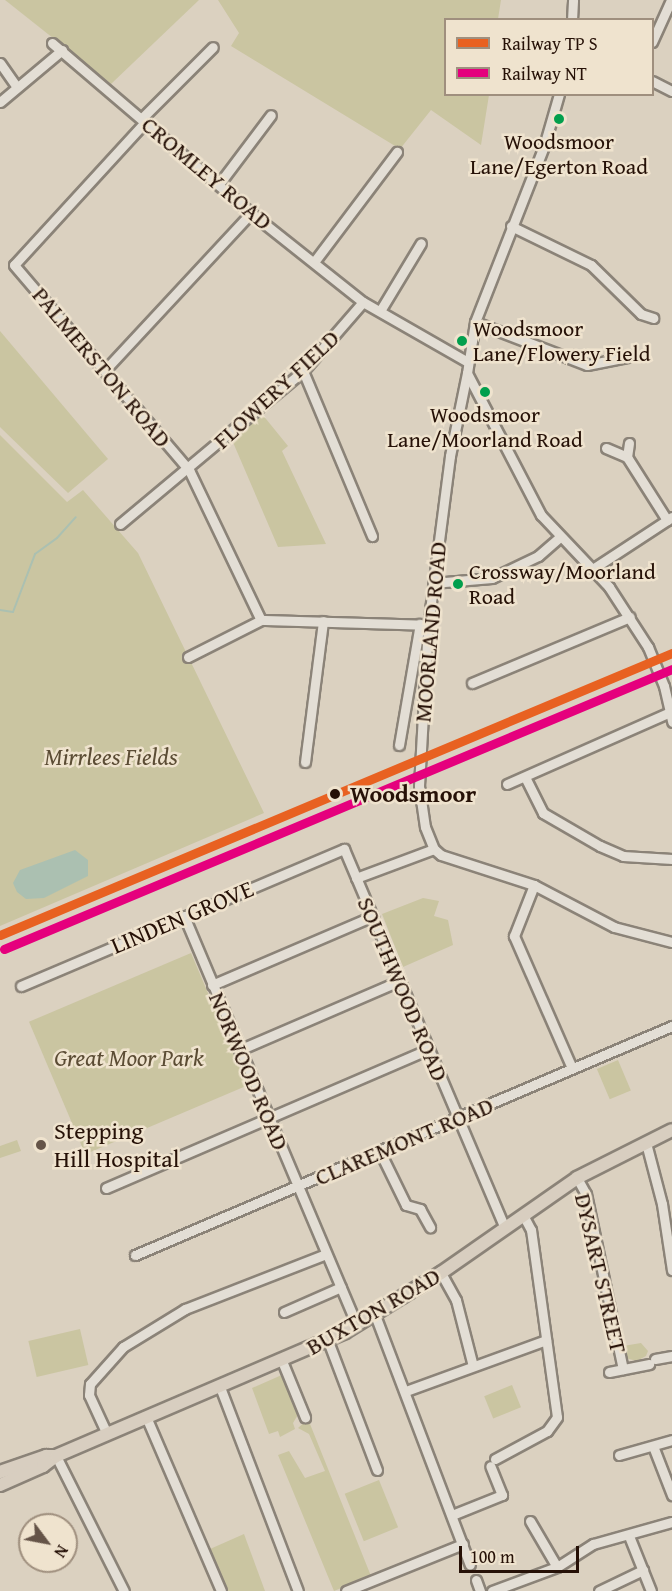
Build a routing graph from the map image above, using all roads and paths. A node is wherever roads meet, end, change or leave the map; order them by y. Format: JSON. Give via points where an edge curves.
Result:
{"nodes":[{"id":1,"x":573,"y":0,"type":"edge"},
{"id":2,"x":671,"y":0,"type":"edge"},
{"id":3,"x":572,"y":18,"type":"edge"},
{"id":4,"x":654,"y":38,"type":"edge"},
{"id":5,"x":52,"y":43,"type":"dead end"},
{"id":6,"x":213,"y":46,"type":"dead end"},
{"id":7,"x":62,"y":50,"type":"junction"},
{"id":8,"x":0,"y":63,"type":"edge"},
{"id":9,"x":654,"y":82,"type":"edge"},
{"id":10,"x":17,"y":87,"type":"junction"},
{"id":11,"x":672,"y":91,"type":"edge"},
{"id":12,"x":558,"y":96,"type":"edge"},
{"id":13,"x":0,"y":102,"type":"edge"},
{"id":14,"x":271,"y":115,"type":"dead end"},
{"id":15,"x":144,"y":120,"type":"junction"},
{"id":16,"x":396,"y":152,"type":"dead end"},
{"id":17,"x":219,"y":184,"type":"junction"},
{"id":18,"x":251,"y":213,"type":"junction"},
{"id":19,"x":511,"y":226,"type":"junction"},
{"id":20,"x":421,"y":243,"type":"dead end"},
{"id":21,"x":314,"y":262,"type":"junction"},
{"id":22,"x":363,"y":302,"type":"junction"},
{"id":23,"x":380,"y":311,"type":"junction"},
{"id":24,"x":653,"y":318,"type":"dead end"},
{"id":25,"x":475,"y":321,"type":"junction"},
{"id":26,"x":627,"y":357,"type":"dead end"},
{"id":27,"x":466,"y":361,"type":"junction"},
{"id":28,"x":105,"y":370,"type":"junction"},
{"id":29,"x":303,"y":371,"type":"junction"},
{"id":30,"x":467,"y":373,"type":"junction"},
{"id":31,"x":629,"y":443,"type":"dead end"},
{"id":32,"x":606,"y":448,"type":"dead end"},
{"id":33,"x":627,"y":457,"type":"junction"},
{"id":34,"x":189,"y":470,"type":"junction"},
{"id":35,"x":670,"y":519,"type":"edge"},
{"id":36,"x":120,"y":524,"type":"dead end"},
{"id":37,"x":372,"y":536,"type":"dead end"},
{"id":38,"x":560,"y":538,"type":"junction"},
{"id":39,"x":594,"y":568,"type":"junction"},
{"id":40,"x":433,"y":583,"type":"junction"},
{"id":41,"x":630,"y":617,"type":"junction"},
{"id":42,"x":261,"y":620,"type":"junction"},
{"id":43,"x":323,"y":621,"type":"junction"},
{"id":44,"x":424,"y":625,"type":"junction"},
{"id":45,"x":188,"y":657,"type":"dead end"},
{"id":46,"x":472,"y":683,"type":"dead end"},
{"id":47,"x":671,"y":717,"type":"edge"},
{"id":48,"x":399,"y":745,"type":"dead end"},
{"id":49,"x":304,"y":762,"type":"dead end"},
{"id":50,"x":525,"y":777,"type":"junction"},
{"id":51,"x":507,"y":784,"type":"dead end"},
{"id":52,"x":344,"y":849,"type":"joint"},
{"id":53,"x":434,"y":849,"type":"junction"},
{"id":54,"x":672,"y":859,"type":"edge"},
{"id":55,"x":356,"y":878,"type":"junction"},
{"id":56,"x":534,"y":885,"type":"junction"},
{"id":57,"x":184,"y":916,"type":"junction"},
{"id":58,"x":372,"y":917,"type":"junction"},
{"id":59,"x":672,"y":942,"type":"edge"},
{"id":60,"x":399,"y":981,"type":"junction"},
{"id":61,"x":212,"y":985,"type":"junction"},
{"id":62,"x":21,"y":986,"type":"dead end"},
{"id":63,"x":672,"y":1026,"type":"edge"},
{"id":64,"x":429,"y":1049,"type":"junction"},
{"id":65,"x":239,"y":1050,"type":"junction"},
{"id":66,"x":572,"y":1068,"type":"junction"},
{"id":67,"x":269,"y":1118,"type":"junction"},
{"id":68,"x":458,"y":1118,"type":"junction"},
{"id":69,"x":672,"y":1130,"type":"edge"},
{"id":70,"x":646,"y":1143,"type":"junction"},
{"id":71,"x":380,"y":1152,"type":"junction"},
{"id":72,"x":578,"y":1178,"type":"junction"},
{"id":73,"x":297,"y":1186,"type":"junction"},
{"id":74,"x":106,"y":1188,"type":"dead end"},
{"id":75,"x":523,"y":1215,"type":"junction"},
{"id":76,"x":430,"y":1227,"type":"dead end"},
{"id":77,"x":505,"y":1228,"type":"junction"},
{"id":78,"x":326,"y":1254,"type":"junction"},
{"id":79,"x":135,"y":1255,"type":"dead end"},
{"id":80,"x":672,"y":1270,"type":"edge"},
{"id":81,"x":441,"y":1273,"type":"junction"},
{"id":82,"x":341,"y":1287,"type":"junction"},
{"id":83,"x":284,"y":1312,"type":"dead end"},
{"id":84,"x":375,"y":1315,"type":"junction"},
{"id":85,"x":357,"y":1325,"type":"junction"},
{"id":86,"x":546,"y":1340,"type":"junction"},
{"id":87,"x":328,"y":1341,"type":"junction"},
{"id":88,"x":672,"y":1356,"type":"edge"},
{"id":89,"x":282,"y":1361,"type":"junction"},
{"id":90,"x":473,"y":1366,"type":"junction"},
{"id":91,"x":623,"y":1369,"type":"junction"},
{"id":92,"x":609,"y":1372,"type":"dead end"},
{"id":93,"x":220,"y":1387,"type":"junction"},
{"id":94,"x":406,"y":1391,"type":"junction"},
{"id":95,"x":305,"y":1417,"type":"dead end"},
{"id":96,"x":147,"y":1419,"type":"junction"},
{"id":97,"x":106,"y":1434,"type":"junction"},
{"id":98,"x":672,"y":1440,"type":"edge"},
{"id":99,"x":653,"y":1446,"type":"junction"},
{"id":100,"x":619,"y":1455,"type":"dead end"},
{"id":101,"x":56,"y":1456,"type":"junction"},
{"id":102,"x":377,"y":1470,"type":"dead end"},
{"id":103,"x":0,"y":1472,"type":"edge"},
{"id":104,"x":0,"y":1485,"type":"edge"},
{"id":105,"x":672,"y":1495,"type":"edge"},
{"id":106,"x":452,"y":1515,"type":"junction"},
{"id":107,"x":530,"y":1521,"type":"dead end"},
{"id":108,"x":672,"y":1522,"type":"edge"},
{"id":109,"x":629,"y":1536,"type":"junction"},
{"id":110,"x":463,"y":1544,"type":"junction"},
{"id":111,"x":470,"y":1565,"type":"dead end"},
{"id":112,"x":557,"y":1567,"type":"junction"},
{"id":113,"x":643,"y":1570,"type":"junction"},
{"id":114,"x":476,"y":1580,"type":"dead end"},
{"id":115,"x":124,"y":1591,"type":"edge"},
{"id":116,"x":221,"y":1591,"type":"edge"},
{"id":117,"x":298,"y":1591,"type":"edge"},
{"id":118,"x":346,"y":1591,"type":"edge"},
{"id":119,"x":480,"y":1591,"type":"edge"},
{"id":120,"x":492,"y":1591,"type":"edge"},
{"id":121,"x":599,"y":1591,"type":"edge"},
{"id":122,"x":651,"y":1591,"type":"edge"}],
"edges":[{"from":1,"to":3,"type":"street"},
{"from":2,"to":4,"type":"street"},
{"from":5,"to":7,"type":"street","name":"CROMLEY ROAD"},
{"from":6,"to":15,"type":"street"},
{"from":7,"to":10,"type":"street"},
{"from":7,"to":15,"type":"street","name":"CROMLEY ROAD"},
{"from":8,"to":10,"type":"street"},
{"from":9,"to":11,"type":"street"},
{"from":10,"to":13,"type":"street"},
{"from":12,"to":19,"type":"street","via":[[544,146]]},
{"from":14,"to":17,"type":"street"},
{"from":15,"to":17,"type":"street","name":"CROMLEY ROAD"},
{"from":15,"to":28,"type":"street","name":"PALMERSTON ROAD","via":[[14,265]]},
{"from":16,"to":21,"type":"street"},
{"from":17,"to":18,"type":"street","name":"CROMLEY ROAD"},
{"from":18,"to":21,"type":"street","name":"CROMLEY ROAD"},
{"from":18,"to":28,"type":"street"},
{"from":19,"to":24,"type":"street","via":[[591,265],[641,314]]},
{"from":19,"to":25,"type":"street"},
{"from":20,"to":23,"type":"street"},
{"from":21,"to":22,"type":"street","name":"CROMLEY ROAD"},
{"from":22,"to":23,"type":"street"},
{"from":22,"to":29,"type":"street","name":"FLOWERY FIELD"},
{"from":23,"to":27,"type":"street"},
{"from":25,"to":26,"type":"street","via":[[587,365]]},
{"from":25,"to":27,"type":"street"},
{"from":27,"to":30,"type":"street"},
{"from":28,"to":34,"type":"street","name":"PALMERSTON ROAD"},
{"from":29,"to":34,"type":"street","name":"FLOWERY FIELD"},
{"from":29,"to":37,"type":"street"},
{"from":30,"to":38,"type":"street","via":[[541,515]]},
{"from":30,"to":40,"type":"street","name":"MOORLAND ROAD","via":[[450,456]]},
{"from":31,"to":33,"type":"street"},
{"from":32,"to":33,"type":"street"},
{"from":33,"to":35,"type":"street"},
{"from":34,"to":36,"type":"street","name":"FLOWERY FIELD"},
{"from":34,"to":42,"type":"street","name":"PALMERSTON ROAD"},
{"from":35,"to":39,"type":"street"},
{"from":38,"to":39,"type":"street"},
{"from":38,"to":40,"type":"street","via":[[538,556],[492,578]]},
{"from":39,"to":41,"type":"street"},
{"from":40,"to":44,"type":"street","name":"MOORLAND ROAD"},
{"from":41,"to":46,"type":"street"},
{"from":41,"to":47,"type":"street","via":[[654,661]]},
{"from":42,"to":43,"type":"street"},
{"from":42,"to":45,"type":"street"},
{"from":43,"to":44,"type":"street"},
{"from":43,"to":49,"type":"street"},
{"from":44,"to":48,"type":"street"},
{"from":44,"to":53,"type":"street","name":"MOORLAND ROAD","via":[[419,786],[420,807]]},
{"from":47,"to":50,"type":"street"},
{"from":50,"to":51,"type":"street"},
{"from":50,"to":54,"type":"street","via":[[543,813],[600,846],[623,856]]},
{"from":52,"to":55,"type":"street","name":"SOUTHWOOD ROAD"},
{"from":52,"to":57,"type":"street","name":"LINDEN GROVE"},
{"from":53,"to":55,"type":"street"},
{"from":53,"to":56,"type":"street"},
{"from":55,"to":58,"type":"street","name":"SOUTHWOOD ROAD"},
{"from":56,"to":59,"type":"street","via":[[614,927]]},
{"from":56,"to":66,"type":"street","via":[[514,936]]},
{"from":57,"to":61,"type":"street","name":"NORWOOD ROAD"},
{"from":57,"to":62,"type":"street","name":"LINDEN GROVE"},
{"from":58,"to":60,"type":"street","name":"SOUTHWOOD ROAD"},
{"from":58,"to":61,"type":"street"},
{"from":60,"to":64,"type":"street","name":"SOUTHWOOD ROAD"},
{"from":60,"to":65,"type":"street"},
{"from":61,"to":65,"type":"street","name":"NORWOOD ROAD"},
{"from":63,"to":66,"type":"street","name":"CLAREMONT ROAD"},
{"from":64,"to":67,"type":"street"},
{"from":64,"to":68,"type":"street","name":"SOUTHWOOD ROAD"},
{"from":65,"to":67,"type":"street","name":"NORWOOD ROAD"},
{"from":66,"to":68,"type":"street","name":"CLAREMONT ROAD"},
{"from":67,"to":73,"type":"street","name":"NORWOOD ROAD"},
{"from":67,"to":74,"type":"street"},
{"from":68,"to":71,"type":"street","name":"CLAREMONT ROAD"},
{"from":68,"to":77,"type":"street","name":"SOUTHWOOD ROAD"},
{"from":69,"to":70,"type":"highway","name":"BUXTON ROAD"},
{"from":70,"to":72,"type":"highway","name":"BUXTON ROAD"},
{"from":70,"to":80,"type":"street","via":[[663,1204]]},
{"from":71,"to":73,"type":"street","name":"CLAREMONT ROAD"},
{"from":71,"to":76,"type":"street","via":[[406,1205],[420,1209]]},
{"from":72,"to":75,"type":"highway","name":"BUXTON ROAD"},
{"from":72,"to":91,"type":"street","name":"DYSART STREET","via":[[586,1194]]},
{"from":73,"to":78,"type":"street","name":"NORWOOD ROAD"},
{"from":73,"to":79,"type":"street","name":"CLAREMONT ROAD"},
{"from":75,"to":77,"type":"highway","name":"BUXTON ROAD"},
{"from":75,"to":86,"type":"street","via":[[531,1230]]},
{"from":77,"to":81,"type":"highway","name":"BUXTON ROAD"},
{"from":78,"to":82,"type":"street","name":"NORWOOD ROAD"},
{"from":78,"to":97,"type":"street","via":[[185,1309],[123,1347],[90,1384],[89,1395]]},
{"from":81,"to":84,"type":"highway","name":"BUXTON ROAD"},
{"from":81,"to":90,"type":"street","via":[[456,1300]]},
{"from":82,"to":83,"type":"street"},
{"from":82,"to":85,"type":"street","name":"NORWOOD ROAD"},
{"from":84,"to":85,"type":"highway","name":"BUXTON ROAD"},
{"from":84,"to":94,"type":"street"},
{"from":85,"to":87,"type":"highway","name":"BUXTON ROAD"},
{"from":86,"to":90,"type":"street"},
{"from":86,"to":106,"type":"street","via":[[557,1417],[548,1431],[492,1462],[502,1495]]},
{"from":87,"to":89,"type":"highway","name":"BUXTON ROAD"},
{"from":87,"to":102,"type":"street"},
{"from":88,"to":91,"type":"street","name":"DYSART STREET"},
{"from":89,"to":93,"type":"highway","name":"BUXTON ROAD"},
{"from":89,"to":95,"type":"street"},
{"from":90,"to":94,"type":"street"},
{"from":91,"to":92,"type":"street","name":"DYSART STREET"},
{"from":93,"to":96,"type":"highway","name":"BUXTON ROAD"},
{"from":93,"to":117,"type":"street"},
{"from":94,"to":106,"type":"street"},
{"from":96,"to":97,"type":"highway","name":"BUXTON ROAD"},
{"from":96,"to":116,"type":"street"},
{"from":97,"to":101,"type":"highway","name":"BUXTON ROAD"},
{"from":98,"to":99,"type":"street"},
{"from":99,"to":100,"type":"street"},
{"from":99,"to":105,"type":"street"},
{"from":101,"to":103,"type":"highway","name":"BUXTON ROAD","via":[[46,1455]]},
{"from":101,"to":104,"type":"highway","name":"BUXTON ROAD"},
{"from":101,"to":115,"type":"street"},
{"from":106,"to":110,"type":"street"},
{"from":107,"to":112,"type":"street"},
{"from":108,"to":109,"type":"street"},
{"from":109,"to":112,"type":"street","via":[[593,1544]]},
{"from":109,"to":113,"type":"street"},
{"from":110,"to":111,"type":"street"},
{"from":110,"to":118,"type":"street"},
{"from":112,"to":120,"type":"street"},
{"from":113,"to":121,"type":"street"},
{"from":113,"to":122,"type":"street"},
{"from":114,"to":119,"type":"street"}]}
